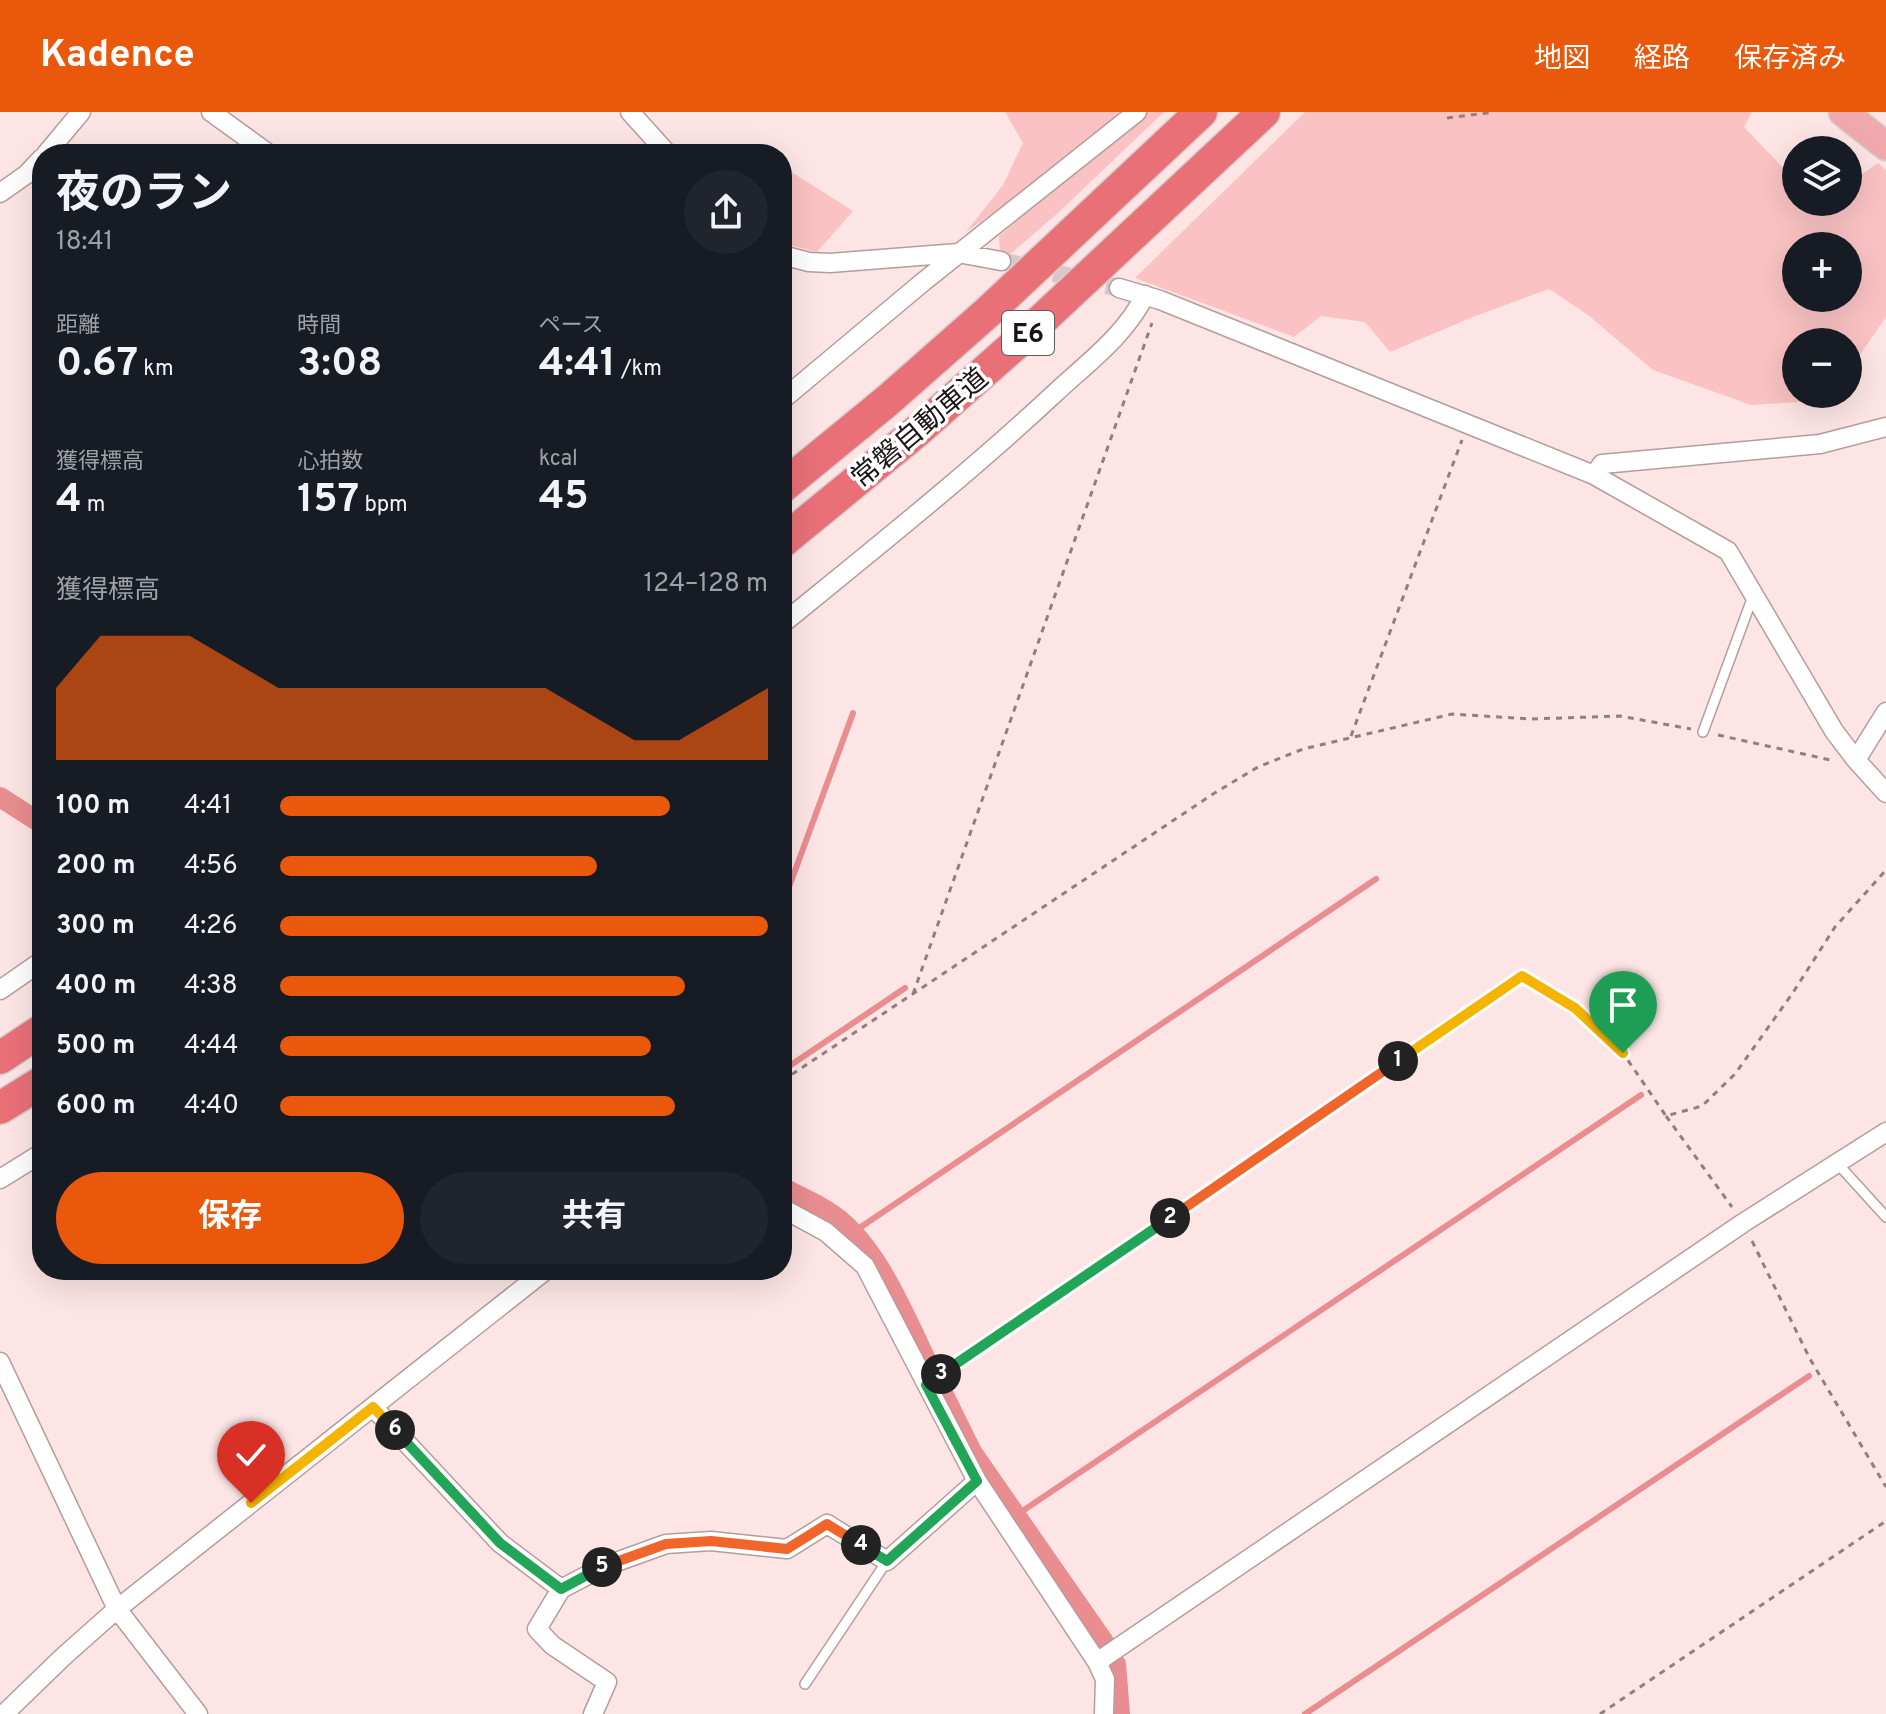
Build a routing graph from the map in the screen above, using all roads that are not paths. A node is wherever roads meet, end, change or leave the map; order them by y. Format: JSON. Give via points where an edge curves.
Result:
{"nodes":[{"id":1,"x":81,"y":112,"type":"edge"},
{"id":2,"x":211,"y":112,"type":"edge"},
{"id":3,"x":630,"y":112,"type":"edge"},
{"id":4,"x":1137,"y":112,"type":"edge"},
{"id":5,"x":1201,"y":112,"type":"edge"},
{"id":6,"x":1264,"y":112,"type":"edge"},
{"id":7,"x":1843,"y":112,"type":"edge"},
{"id":8,"x":54,"y":144,"type":"edge"},
{"id":9,"x":255,"y":144,"type":"edge"},
{"id":10,"x":659,"y":144,"type":"edge"},
{"id":11,"x":1886,"y":146,"type":"edge"},
{"id":12,"x":32,"y":169,"type":"edge"},
{"id":13,"x":0,"y":193,"type":"edge"},
{"id":14,"x":958,"y":253,"type":"junction"},
{"id":15,"x":792,"y":259,"type":"edge"},
{"id":16,"x":1001,"y":261,"type":"tunnel mouth"},
{"id":17,"x":1119,"y":288,"type":"tunnel mouth"},
{"id":18,"x":1152,"y":297,"type":"junction"},
{"id":19,"x":792,"y":392,"type":"edge"},
{"id":20,"x":1886,"y":427,"type":"edge"},
{"id":21,"x":1594,"y":475,"type":"junction"},
{"id":22,"x":792,"y":479,"type":"edge"},
{"id":23,"x":792,"y":534,"type":"edge"},
{"id":24,"x":1754,"y":592,"type":"junction"},
{"id":25,"x":792,"y":616,"type":"edge"},
{"id":26,"x":1886,"y":712,"type":"edge"},
{"id":27,"x":1703,"y":732,"type":"road end"},
{"id":28,"x":1856,"y":760,"type":"junction"},
{"id":29,"x":1886,"y":793,"type":"edge"},
{"id":30,"x":32,"y":968,"type":"edge"},
{"id":31,"x":0,"y":990,"type":"edge"},
{"id":32,"x":32,"y":1037,"type":"edge"},
{"id":33,"x":0,"y":1058,"type":"edge"},
{"id":34,"x":32,"y":1088,"type":"edge"},
{"id":35,"x":0,"y":1108,"type":"edge"},
{"id":36,"x":1886,"y":1132,"type":"edge"},
{"id":37,"x":32,"y":1159,"type":"edge"},
{"id":38,"x":1837,"y":1162,"type":"junction"},
{"id":39,"x":0,"y":1179,"type":"edge"},
{"id":40,"x":792,"y":1213,"type":"edge"},
{"id":41,"x":1886,"y":1217,"type":"edge"},
{"id":42,"x":533,"y":1280,"type":"edge"},
{"id":43,"x":0,"y":1362,"type":"edge"},
{"id":44,"x":373,"y":1407,"type":"junction"},
{"id":45,"x":977,"y":1481,"type":"junction"},
{"id":46,"x":887,"y":1561,"type":"junction"},
{"id":47,"x":561,"y":1589,"type":"junction"},
{"id":48,"x":117,"y":1609,"type":"junction"},
{"id":49,"x":1097,"y":1662,"type":"junction"},
{"id":50,"x":805,"y":1684,"type":"dead end"},
{"id":51,"x":4,"y":1714,"type":"edge"},
{"id":52,"x":198,"y":1714,"type":"edge"},
{"id":53,"x":593,"y":1714,"type":"edge"},
{"id":54,"x":1104,"y":1714,"type":"edge"}],
"edges":[{"from":1,"to":8,"type":"street"},
{"from":2,"to":9,"type":"street"},
{"from":3,"to":10,"type":"street"},
{"from":4,"to":14,"type":"street"},
{"from":5,"to":22,"type":"highway","name":"常磐自動車道","number":"E6","via":[[988,312]]},
{"from":6,"to":23,"type":"highway","name":"常磐自動車道","number":"E6","via":[[1018,342]]},
{"from":7,"to":11,"type":"main road"},
{"from":12,"to":13,"type":"street"},
{"from":14,"to":15,"type":"street","via":[[830,263]]},
{"from":14,"to":16,"type":"street"},
{"from":14,"to":19,"type":"street"},
{"from":17,"to":18,"type":"street"},
{"from":18,"to":21,"type":"street"},
{"from":18,"to":25,"type":"street","via":[[982,460]]},
{"from":20,"to":21,"type":"street","via":[[1820,444],[1602,464]]},
{"from":21,"to":24,"type":"street","via":[[1728,551]]},
{"from":24,"to":27,"type":"lane"},
{"from":24,"to":28,"type":"street"},
{"from":26,"to":28,"type":"street"},
{"from":28,"to":29,"type":"street"},
{"from":30,"to":31,"type":"street"},
{"from":32,"to":33,"type":"highway"},
{"from":34,"to":35,"type":"highway"},
{"from":36,"to":38,"type":"street"},
{"from":37,"to":39,"type":"street"},
{"from":38,"to":41,"type":"lane"},
{"from":38,"to":49,"type":"street"},
{"from":40,"to":45,"type":"street","via":[[826,1232],[865,1266]]},
{"from":42,"to":44,"type":"street"},
{"from":43,"to":48,"type":"street"},
{"from":44,"to":47,"type":"street","via":[[500,1543]]},
{"from":44,"to":48,"type":"street"},
{"from":45,"to":46,"type":"street"},
{"from":45,"to":49,"type":"street"},
{"from":46,"to":47,"type":"street","via":[[827,1524],[787,1549],[711,1541],[666,1544]]},
{"from":46,"to":50,"type":"lane"},
{"from":47,"to":53,"type":"street","via":[[537,1629],[607,1682]]},
{"from":48,"to":51,"type":"street"},
{"from":48,"to":52,"type":"street"},
{"from":49,"to":54,"type":"street","via":[[1105,1679]]}]}
